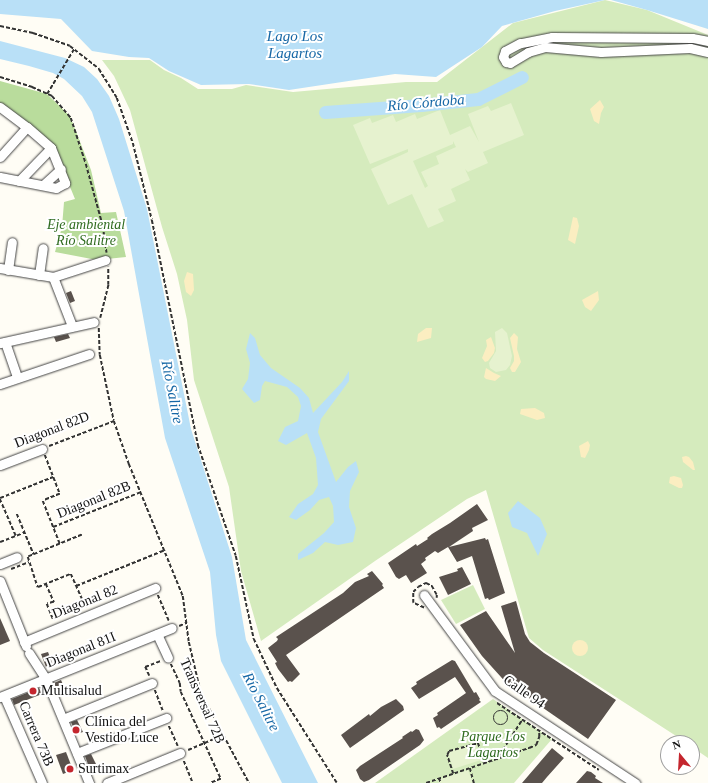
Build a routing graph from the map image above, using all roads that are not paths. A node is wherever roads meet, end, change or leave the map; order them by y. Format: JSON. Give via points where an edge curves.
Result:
{"nodes":[{"id":1,"x":604,"y":38,"type":"junction"},
{"id":2,"x":708,"y":41,"type":"edge"},
{"id":3,"x":601,"y":52,"type":"junction"},
{"id":4,"x":708,"y":52,"type":"edge"},
{"id":5,"x":0,"y":107,"type":"edge"},
{"id":6,"x":27,"y":127,"type":"junction"},
{"id":7,"x":51,"y":148,"type":"junction"},
{"id":8,"x":0,"y":157,"type":"edge"},
{"id":9,"x":61,"y":169,"type":"junction"},
{"id":10,"x":0,"y":177,"type":"edge"},
{"id":11,"x":19,"y":181,"type":"junction"},
{"id":12,"x":43,"y":185,"type":"junction"},
{"id":13,"x":12,"y":242,"type":"dead end"},
{"id":14,"x":43,"y":248,"type":"dead end"},
{"id":15,"x":107,"y":262,"type":"road end"},
{"id":16,"x":4,"y":269,"type":"edge"},
{"id":17,"x":39,"y":275,"type":"junction"},
{"id":18,"x":53,"y":278,"type":"junction"},
{"id":19,"x":97,"y":323,"type":"road end"},
{"id":20,"x":72,"y":326,"type":"junction"},
{"id":21,"x":2,"y":342,"type":"edge"},
{"id":22,"x":89,"y":354,"type":"dead end"},
{"id":23,"x":17,"y":377,"type":"junction"},
{"id":24,"x":0,"y":384,"type":"edge"},
{"id":25,"x":42,"y":449,"type":"road end"},
{"id":26,"x":0,"y":465,"type":"edge"},
{"id":27,"x":17,"y":558,"type":"dead end"},
{"id":28,"x":4,"y":567,"type":"edge"},
{"id":29,"x":0,"y":581,"type":"edge"},
{"id":30,"x":155,"y":588,"type":"road end"},
{"id":31,"x":424,"y":595,"type":"dead end"},
{"id":32,"x":172,"y":628,"type":"road end"},
{"id":33,"x":157,"y":634,"type":"junction"},
{"id":34,"x":24,"y":642,"type":"junction"},
{"id":35,"x":29,"y":653,"type":"junction"},
{"id":36,"x":168,"y":658,"type":"road end"},
{"id":37,"x":46,"y":679,"type":"junction"},
{"id":38,"x":152,"y":683,"type":"dead end"},
{"id":39,"x":31,"y":685,"type":"junction"},
{"id":40,"x":2,"y":696,"type":"edge"},
{"id":41,"x":166,"y":718,"type":"dead end"},
{"id":42,"x":63,"y":719,"type":"junction"},
{"id":43,"x":77,"y":753,"type":"junction"},
{"id":44,"x":180,"y":753,"type":"road end"},
{"id":45,"x":42,"y":783,"type":"edge"},
{"id":46,"x":89,"y":783,"type":"edge"},
{"id":47,"x":107,"y":783,"type":"edge"},
{"id":48,"x":635,"y":783,"type":"edge"}],
"edges":[{"from":1,"to":2,"type":"street","via":[[692,38]]},
{"from":1,"to":3,"type":"street"},
{"from":1,"to":3,"type":"street","via":[[536,38],[505,51],[503,57],[510,63],[528,52],[545,47]]},
{"from":3,"to":4,"type":"street","via":[[690,48]]},
{"from":5,"to":6,"type":"street"},
{"from":6,"to":7,"type":"street"},
{"from":6,"to":8,"type":"street"},
{"from":7,"to":9,"type":"street"},
{"from":7,"to":11,"type":"street"},
{"from":9,"to":12,"type":"street"},
{"from":9,"to":12,"type":"street","via":[[65,183],[56,188]]},
{"from":10,"to":11,"type":"street"},
{"from":11,"to":12,"type":"street"},
{"from":13,"to":16,"type":"street"},
{"from":14,"to":17,"type":"street"},
{"from":15,"to":18,"type":"street"},
{"from":16,"to":17,"type":"street"},
{"from":17,"to":18,"type":"street"},
{"from":18,"to":20,"type":"street"},
{"from":19,"to":20,"type":"street"},
{"from":20,"to":21,"type":"street"},
{"from":21,"to":23,"type":"street"},
{"from":22,"to":23,"type":"street"},
{"from":23,"to":24,"type":"street"},
{"from":25,"to":26,"type":"street","name":"Diagonal 82D"},
{"from":27,"to":28,"type":"street"},
{"from":29,"to":34,"type":"street"},
{"from":30,"to":34,"type":"street","name":"Diagonal 82"},
{"from":31,"to":48,"type":"street","name":"Calle 94","via":[[495,691]]},
{"from":32,"to":33,"type":"street","name":"Diagonal 81I"},
{"from":33,"to":36,"type":"street","name":"Transversal 72B"},
{"from":33,"to":37,"type":"street","name":"Diagonal 81I"},
{"from":34,"to":35,"type":"street"},
{"from":35,"to":37,"type":"street"},
{"from":35,"to":39,"type":"street","via":[[35,675]]},
{"from":37,"to":39,"type":"street","name":"Diagonal 81I"},
{"from":37,"to":42,"type":"street"},
{"from":38,"to":42,"type":"street"},
{"from":39,"to":40,"type":"street","name":"Diagonal 81I"},
{"from":40,"to":45,"type":"street","name":"Carrera 73B"},
{"from":41,"to":43,"type":"street"},
{"from":42,"to":43,"type":"street"},
{"from":43,"to":46,"type":"street"},
{"from":44,"to":47,"type":"street"}]}
